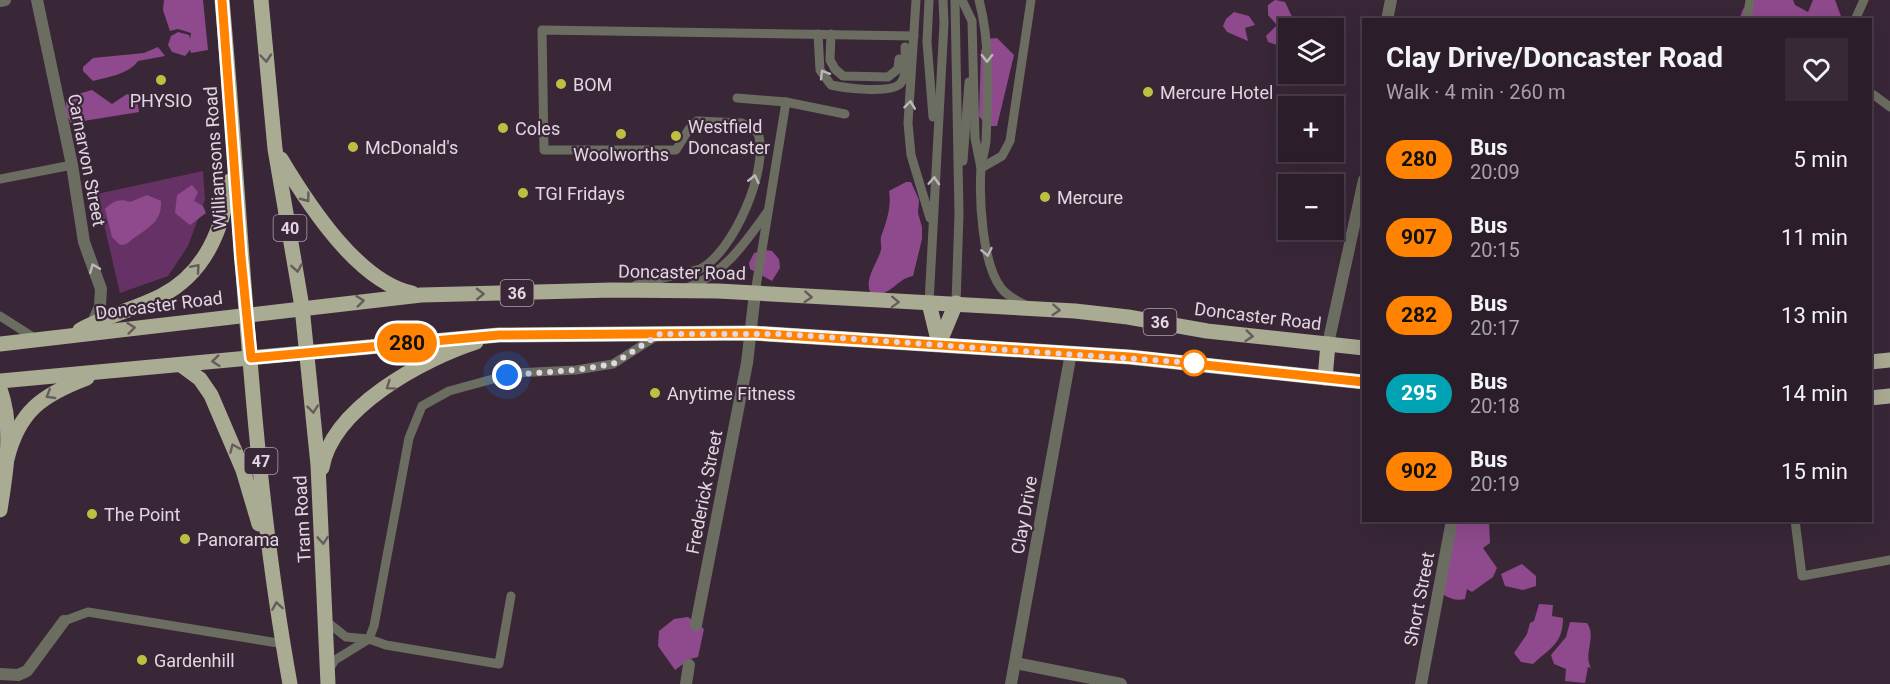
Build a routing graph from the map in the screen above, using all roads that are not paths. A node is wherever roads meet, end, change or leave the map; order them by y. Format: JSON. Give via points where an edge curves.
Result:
{"nodes":[{"id":1,"x":5,"y":0,"type":"edge"},
{"id":2,"x":36,"y":0,"type":"edge"},
{"id":3,"x":222,"y":0,"type":"edge"},
{"id":4,"x":261,"y":0,"type":"edge"},
{"id":5,"x":916,"y":0,"type":"edge"},
{"id":6,"x":929,"y":0,"type":"edge"},
{"id":7,"x":943,"y":0,"type":"edge"},
{"id":8,"x":955,"y":0,"type":"edge"},
{"id":9,"x":962,"y":0,"type":"edge"},
{"id":10,"x":979,"y":0,"type":"edge"},
{"id":11,"x":1031,"y":0,"type":"edge"},
{"id":12,"x":1391,"y":0,"type":"edge"},
{"id":13,"x":1750,"y":0,"type":"edge"},
{"id":14,"x":1864,"y":0,"type":"edge"},
{"id":15,"x":0,"y":1,"type":"edge"},
{"id":16,"x":1387,"y":18,"type":"edge"},
{"id":17,"x":1747,"y":18,"type":"edge"},
{"id":18,"x":1856,"y":18,"type":"edge"},
{"id":19,"x":818,"y":34,"type":"junction"},
{"id":20,"x":831,"y":34,"type":"junction"},
{"id":21,"x":914,"y":36,"type":"junction"},
{"id":22,"x":972,"y":52,"type":"junction"},
{"id":23,"x":1874,"y":95,"type":"dead end"},
{"id":24,"x":737,"y":98,"type":"dead end"},
{"id":25,"x":786,"y":102,"type":"junction"},
{"id":26,"x":1890,"y":107,"type":"edge"},
{"id":27,"x":845,"y":114,"type":"dead end"},
{"id":28,"x":937,"y":130,"type":"junction"},
{"id":29,"x":275,"y":149,"type":"junction"},
{"id":30,"x":234,"y":153,"type":"junction"},
{"id":31,"x":72,"y":165,"type":"junction"},
{"id":32,"x":981,"y":168,"type":"junction"},
{"id":33,"x":0,"y":179,"type":"edge"},
{"id":34,"x":1362,"y":189,"type":"edge"},
{"id":35,"x":770,"y":207,"type":"junction"},
{"id":36,"x":959,"y":213,"type":"junction"},
{"id":37,"x":932,"y":223,"type":"junction"},
{"id":38,"x":612,"y":290,"type":"junction"},
{"id":39,"x":681,"y":290,"type":"junction"},
{"id":40,"x":755,"y":293,"type":"junction"},
{"id":41,"x":421,"y":295,"type":"junction"},
{"id":42,"x":929,"y":303,"type":"junction"},
{"id":43,"x":956,"y":303,"type":"junction"},
{"id":44,"x":302,"y":307,"type":"junction"},
{"id":45,"x":1032,"y":308,"type":"junction"},
{"id":46,"x":247,"y":314,"type":"junction"},
{"id":47,"x":0,"y":316,"type":"edge"},
{"id":48,"x":93,"y":323,"type":"junction"},
{"id":49,"x":752,"y":333,"type":"junction"},
{"id":50,"x":72,"y":334,"type":"junction"},
{"id":51,"x":660,"y":334,"type":"junction"},
{"id":52,"x":499,"y":335,"type":"junction"},
{"id":53,"x":36,"y":339,"type":"junction"},
{"id":54,"x":0,"y":344,"type":"edge"},
{"id":55,"x":939,"y":344,"type":"junction"},
{"id":56,"x":1328,"y":344,"type":"junction"},
{"id":57,"x":1362,"y":348,"type":"edge"},
{"id":58,"x":307,"y":352,"type":"junction"},
{"id":59,"x":1071,"y":353,"type":"junction"},
{"id":60,"x":251,"y":358,"type":"junction"},
{"id":61,"x":1890,"y":360,"type":"edge"},
{"id":62,"x":1872,"y":362,"type":"edge"},
{"id":63,"x":181,"y":365,"type":"junction"},
{"id":64,"x":103,"y":371,"type":"junction"},
{"id":65,"x":1325,"y":378,"type":"junction"},
{"id":66,"x":0,"y":381,"type":"edge"},
{"id":67,"x":1362,"y":382,"type":"edge"},
{"id":68,"x":0,"y":389,"type":"edge"},
{"id":69,"x":1890,"y":396,"type":"edge"},
{"id":70,"x":1872,"y":398,"type":"edge"},
{"id":71,"x":7,"y":459,"type":"junction"},
{"id":72,"x":320,"y":482,"type":"junction"},
{"id":73,"x":0,"y":510,"type":"edge"},
{"id":74,"x":1452,"y":522,"type":"edge"},
{"id":75,"x":1794,"y":522,"type":"edge"},
{"id":76,"x":1890,"y":560,"type":"edge"},
{"id":77,"x":270,"y":564,"type":"junction"},
{"id":78,"x":511,"y":596,"type":"dead end"},
{"id":79,"x":325,"y":619,"type":"junction"},
{"id":80,"x":64,"y":621,"type":"joint"},
{"id":81,"x":696,"y":625,"type":"dead end"},
{"id":82,"x":369,"y":639,"type":"junction"},
{"id":83,"x":284,"y":644,"type":"junction"},
{"id":84,"x":1015,"y":663,"type":"junction"},
{"id":85,"x":689,"y":665,"type":"dead end"},
{"id":86,"x":0,"y":674,"type":"edge"},
{"id":87,"x":327,"y":680,"type":"edge"},
{"id":88,"x":290,"y":684,"type":"edge"},
{"id":89,"x":686,"y":684,"type":"edge"},
{"id":90,"x":1011,"y":684,"type":"edge"},
{"id":91,"x":1121,"y":684,"type":"edge"},
{"id":92,"x":1421,"y":684,"type":"edge"}],
"edges":[{"from":1,"to":15,"type":"street"},
{"from":2,"to":31,"type":"street","name":"Carnarvon Street"},
{"from":3,"to":30,"type":"main road","name":"Williamsons Road"},
{"from":4,"to":29,"type":"main road","number":"40","one_way":true},
{"from":5,"to":21,"type":"lane"},
{"from":6,"to":28,"type":"lane","via":[[927,42]]},
{"from":7,"to":28,"type":"lane"},
{"from":8,"to":36,"type":"lane"},
{"from":9,"to":22,"type":"lane","via":[[972,21]]},
{"from":10,"to":32,"type":"lane","one_way":true,"via":[[986,26],[987,54],[986,143]]},
{"from":11,"to":32,"type":"lane","via":[[1010,141],[1002,156]]},
{"from":12,"to":16,"type":"street"},
{"from":13,"to":17,"type":"lane"},
{"from":14,"to":18,"type":"lane"},
{"from":19,"to":20,"type":"lane"},
{"from":20,"to":19,"type":"lane","one_way":true,"via":[[830,60],[843,76],[888,77],[898,69],[902,47],[904,73],[900,83],[890,89],[831,85],[820,69]]},
{"from":38,"to":19,"type":"lane","one_way":true,"via":[[700,269],[717,257],[733,234],[749,197],[760,140],[753,128],[742,123],[703,121],[694,124],[676,150],[544,150],[542,30]]},
{"from":20,"to":21,"type":"lane"},
{"from":37,"to":21,"type":"lane","one_way":true,"via":[[911,155],[908,123]]},
{"from":22,"to":32,"type":"lane","via":[[975,138]]},
{"from":22,"to":36,"type":"lane"},
{"from":23,"to":26,"type":"lane"},
{"from":24,"to":25,"type":"lane"},
{"from":25,"to":27,"type":"lane"},
{"from":25,"to":35,"type":"lane"},
{"from":37,"to":28,"type":"lane","one_way":true},
{"from":29,"to":41,"type":"main road","one_way":true,"via":[[308,200],[366,271],[389,286]]},
{"from":29,"to":44,"type":"main road","number":"40","one_way":true},
{"from":30,"to":46,"type":"main road","name":"Williamsons Road"},
{"from":48,"to":30,"type":"main road","one_way":true,"via":[[163,295],[192,273],[207,255],[221,223]]},
{"from":31,"to":33,"type":"lane"},
{"from":48,"to":31,"type":"street","name":"Carnarvon Street","one_way":true,"via":[[101,289],[84,242]]},
{"from":32,"to":45,"type":"lane","one_way":true,"via":[[985,245],[991,267],[1008,295]]},
{"from":34,"to":56,"type":"street"},
{"from":35,"to":39,"type":"lane","via":[[726,265],[716,274]]},
{"from":35,"to":40,"type":"lane"},
{"from":36,"to":43,"type":"lane"},
{"from":37,"to":42,"type":"lane"},
{"from":38,"to":39,"type":"main road","name":"Doncaster Road","number":"36"},
{"from":41,"to":38,"type":"main road","name":"Doncaster Road","number":"36","one_way":true},
{"from":39,"to":40,"type":"main road","name":"Doncaster Road","number":"36"},
{"from":40,"to":42,"type":"main road","name":"Doncaster Road","number":"36","one_way":true},
{"from":40,"to":49,"type":"street","name":"Frederick Street"},
{"from":44,"to":41,"type":"main road","name":"Doncaster Road","number":"36","one_way":true},
{"from":42,"to":43,"type":"main road","name":"Doncaster Road","number":"36"},
{"from":42,"to":55,"type":"main road"},
{"from":43,"to":45,"type":"main road","name":"Doncaster Road","number":"36"},
{"from":43,"to":55,"type":"main road"},
{"from":44,"to":46,"type":"main road","name":"Doncaster Road","number":"36"},
{"from":44,"to":58,"type":"main road","name":"Tram Road"},
{"from":45,"to":56,"type":"main road","name":"Doncaster Road","number":"36","one_way":true},
{"from":50,"to":46,"type":"main road","name":"Doncaster Road","number":"36","one_way":true},
{"from":46,"to":60,"type":"main road","name":"Williamsons Road"},
{"from":47,"to":53,"type":"lane"},
{"from":48,"to":50,"type":"main road"},
{"from":49,"to":51,"type":"main road","number":"36"},
{"from":49,"to":55,"type":"main road","number":"36"},
{"from":49,"to":81,"type":"street","name":"Frederick Street"},
{"from":50,"to":53,"type":"main road","name":"Doncaster Road","number":"36"},
{"from":51,"to":52,"type":"main road","number":"36"},
{"from":51,"to":82,"type":"lane","via":[[613,364],[501,376],[449,391],[421,407],[409,438]]},
{"from":52,"to":58,"type":"main road","number":"36"},
{"from":52,"to":72,"type":"main road","one_way":true,"via":[[426,364],[353,414],[332,438]]},
{"from":53,"to":54,"type":"main road","name":"Doncaster Road","number":"36"},
{"from":55,"to":59,"type":"main road","number":"36"},
{"from":56,"to":57,"type":"main road","name":"Doncaster Road","number":"36"},
{"from":56,"to":65,"type":"main road"},
{"from":58,"to":60,"type":"main road","number":"36"},
{"from":58,"to":72,"type":"main road","name":"Tram Road","one_way":true},
{"from":59,"to":65,"type":"main road","number":"36"},
{"from":59,"to":84,"type":"street","name":"Clay Drive"},
{"from":60,"to":63,"type":"main road","number":"36","one_way":true},
{"from":60,"to":77,"type":"main road","name":"Tram Road","number":"47"},
{"from":61,"to":62,"type":"main road"},
{"from":63,"to":64,"type":"main road","number":"36"},
{"from":77,"to":63,"type":"main road","one_way":true,"via":[[243,470],[211,395],[201,379]]},
{"from":64,"to":66,"type":"main road","number":"36"},
{"from":64,"to":71,"type":"main road","one_way":true,"via":[[51,394],[33,408],[16,431]]},
{"from":65,"to":67,"type":"main road","number":"36"},
{"from":68,"to":71,"type":"main road"},
{"from":69,"to":70,"type":"main road"},
{"from":71,"to":73,"type":"main road"},
{"from":72,"to":79,"type":"main road","name":"Tram Road","one_way":true},
{"from":74,"to":92,"type":"street","name":"Short Street"},
{"from":75,"to":76,"type":"lane","via":[[1802,576]]},
{"from":83,"to":77,"type":"main road","name":"Tram Road","number":"47","one_way":true},
{"from":78,"to":82,"type":"lane","via":[[499,664]]},
{"from":79,"to":82,"type":"lane","via":[[346,637]]},
{"from":79,"to":87,"type":"main road","name":"Tram Road"},
{"from":80,"to":83,"type":"lane","via":[[88,612]]},
{"from":80,"to":86,"type":"street","via":[[27,671]]},
{"from":82,"to":87,"type":"lane","via":[[334,660]]},
{"from":83,"to":88,"type":"main road","name":"Tram Road","number":"47"},
{"from":84,"to":90,"type":"street","name":"Clay Drive"},
{"from":84,"to":91,"type":"street"},
{"from":85,"to":89,"type":"street"}]}
